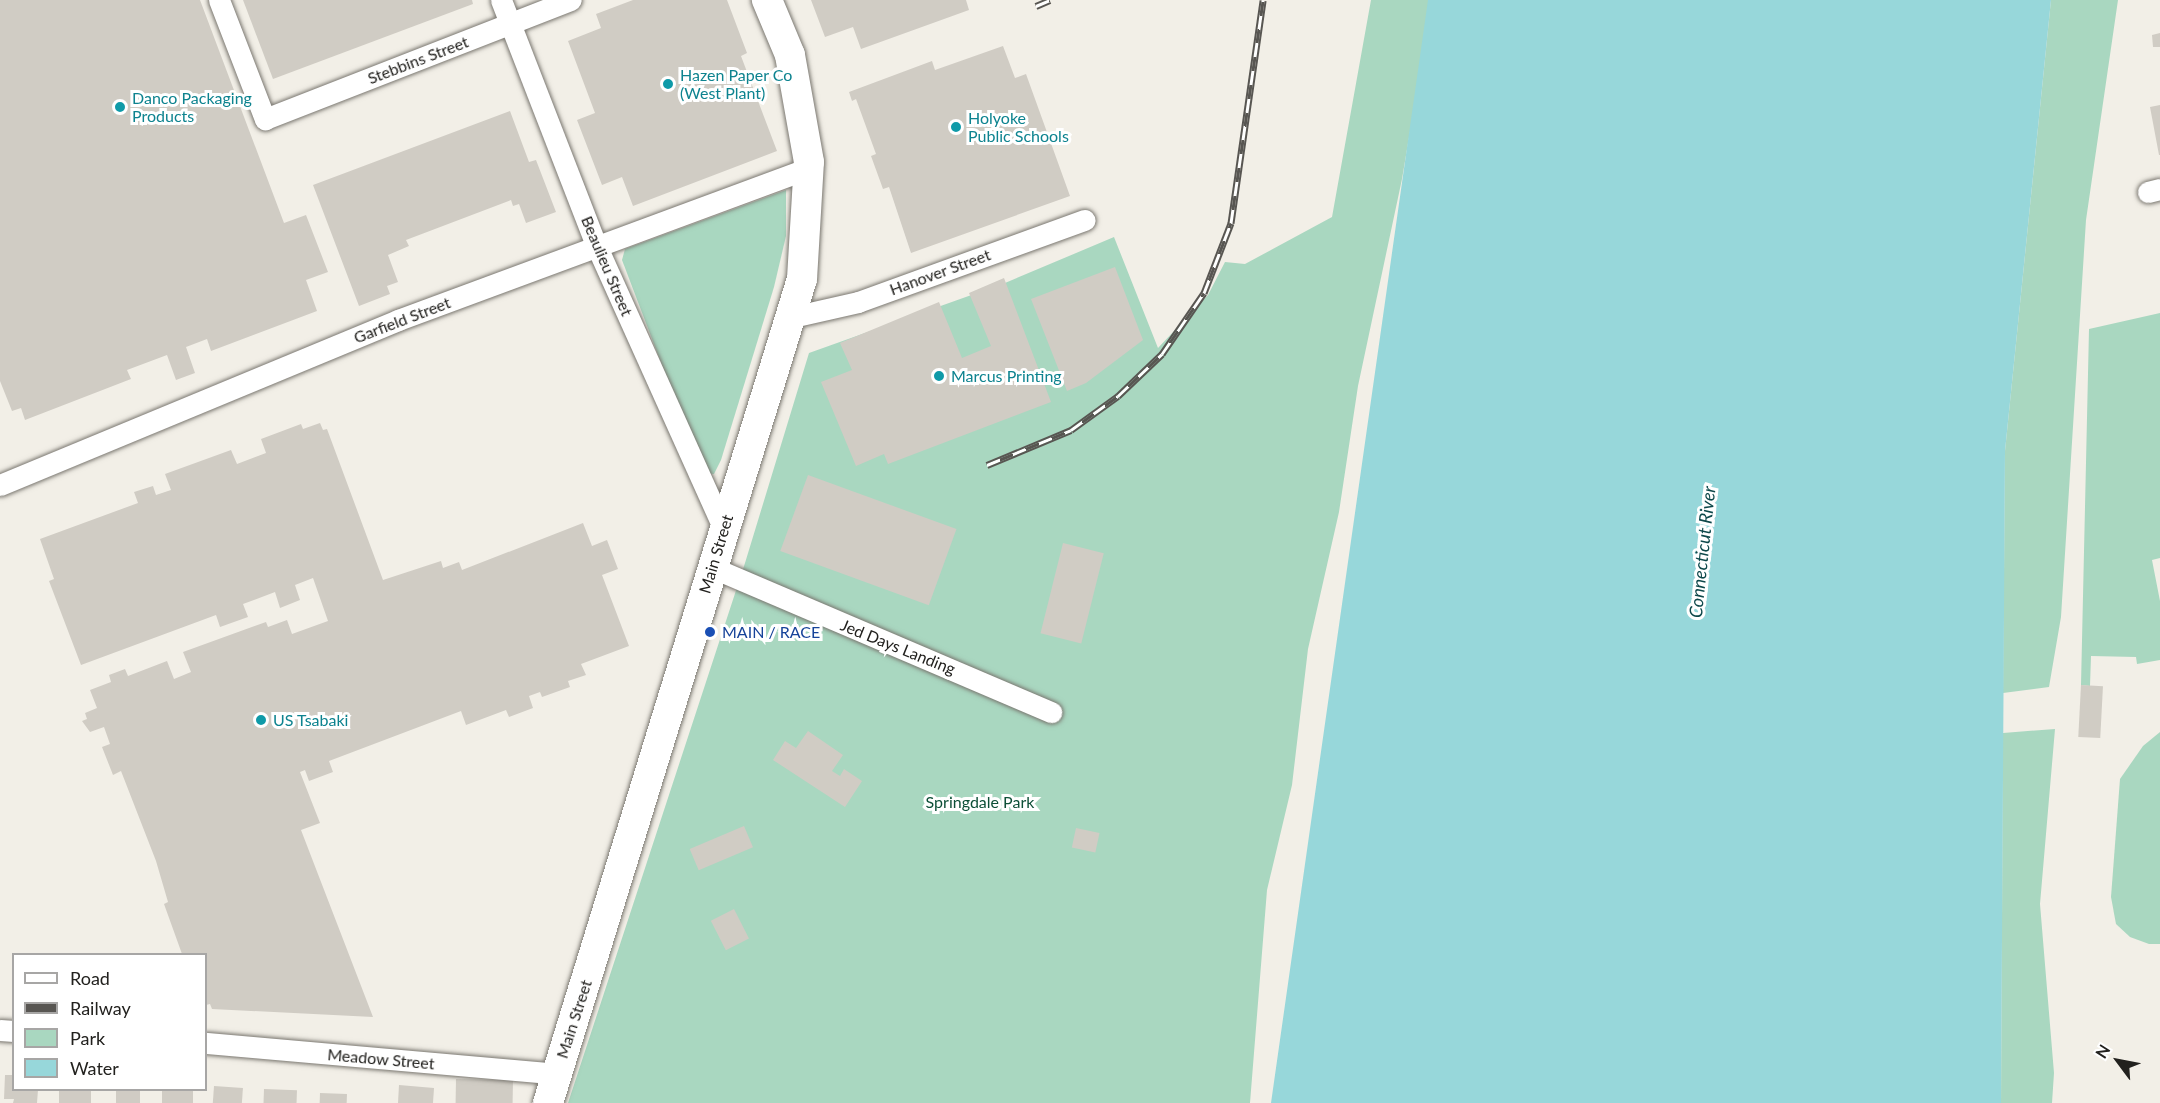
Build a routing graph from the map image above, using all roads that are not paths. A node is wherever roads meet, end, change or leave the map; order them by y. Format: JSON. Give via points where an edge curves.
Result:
{"nodes":[{"id":1,"x":219,"y":0,"type":"edge"},
{"id":2,"x":501,"y":0,"type":"edge"},
{"id":3,"x":571,"y":0,"type":"edge"},
{"id":4,"x":767,"y":0,"type":"edge"},
{"id":5,"x":510,"y":24,"type":"junction"},
{"id":6,"x":809,"y":168,"type":"junction"},
{"id":7,"x":1085,"y":220,"type":"dead end"},
{"id":8,"x":597,"y":247,"type":"junction"},
{"id":9,"x":792,"y":317,"type":"junction"},
{"id":10,"x":0,"y":485,"type":"edge"},
{"id":11,"x":723,"y":528,"type":"junction"},
{"id":12,"x":711,"y":567,"type":"junction"},
{"id":13,"x":1051,"y":712,"type":"dead end"},
{"id":14,"x":207,"y":1043,"type":"edge"},
{"id":15,"x":557,"y":1074,"type":"junction"},
{"id":16,"x":548,"y":1103,"type":"edge"}],
"edges":[{"from":1,"to":5,"type":"street","name":"Stebbins Street","via":[[265,119]]},
{"from":2,"to":5,"type":"street","name":"Beaulieu Street"},
{"from":3,"to":5,"type":"street","name":"Stebbins Street"},
{"from":4,"to":6,"type":"main road","name":"Main Street","via":[[790,55]]},
{"from":5,"to":8,"type":"street","name":"Beaulieu Street"},
{"from":6,"to":8,"type":"street","name":"Garfield Street"},
{"from":6,"to":9,"type":"main road","name":"Main Street","via":[[802,279]]},
{"from":7,"to":9,"type":"street","name":"Hanover Street","via":[[858,302]]},
{"from":8,"to":10,"type":"street","name":"Garfield Street","via":[[398,320]]},
{"from":8,"to":11,"type":"street","name":"Beaulieu Street"},
{"from":9,"to":11,"type":"main road","name":"Main Street"},
{"from":11,"to":12,"type":"main road","name":"Main Street"},
{"from":12,"to":13,"type":"street","name":"Jed Days Landing"},
{"from":12,"to":15,"type":"main road","name":"Main Street"},
{"from":14,"to":15,"type":"street","name":"Meadow Street"},
{"from":15,"to":16,"type":"main road","name":"Main Street"}]}
